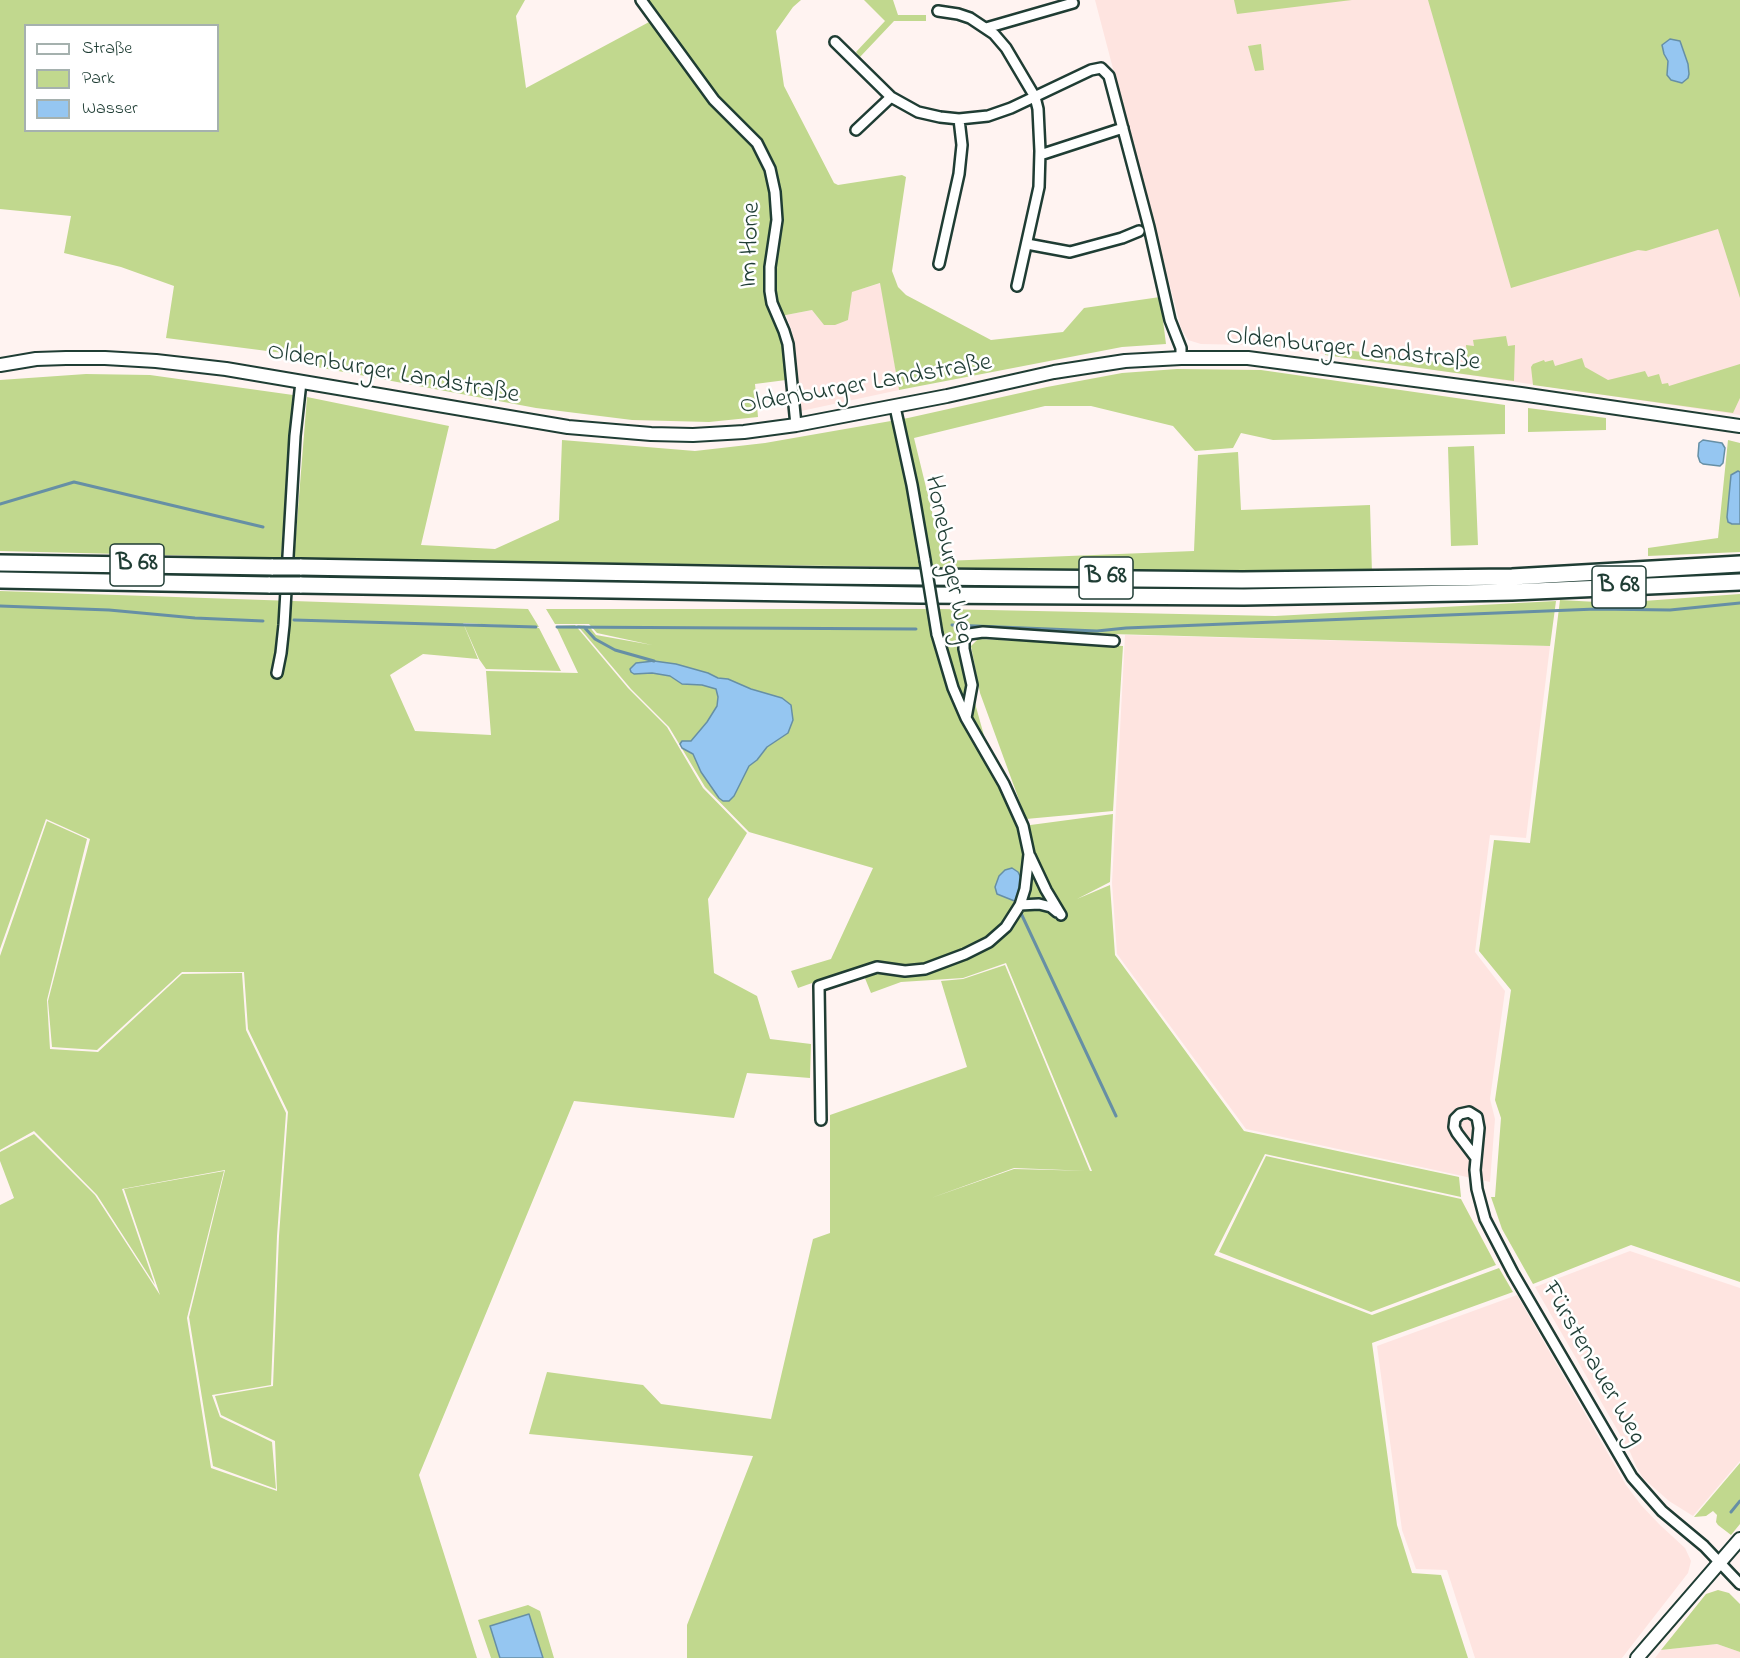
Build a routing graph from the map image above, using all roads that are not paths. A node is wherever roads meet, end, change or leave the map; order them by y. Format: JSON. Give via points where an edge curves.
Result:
{"nodes":[{"id":1,"x":640,"y":0,"type":"edge"},
{"id":2,"x":1073,"y":3,"type":"dead end"},
{"id":3,"x":938,"y":11,"type":"dead end"},
{"id":4,"x":986,"y":28,"type":"junction"},
{"id":5,"x":835,"y":42,"type":"dead end"},
{"id":6,"x":891,"y":97,"type":"junction"},
{"id":7,"x":1035,"y":97,"type":"junction"},
{"id":8,"x":959,"y":119,"type":"junction"},
{"id":9,"x":1123,"y":128,"type":"junction"},
{"id":10,"x":856,"y":130,"type":"dead end"},
{"id":11,"x":1040,"y":155,"type":"junction"},
{"id":12,"x":1139,"y":231,"type":"dead end"},
{"id":13,"x":1027,"y":244,"type":"junction"},
{"id":14,"x":939,"y":264,"type":"dead end"},
{"id":15,"x":1017,"y":286,"type":"dead end"},
{"id":16,"x":1181,"y":358,"type":"junction"},
{"id":17,"x":0,"y":365,"type":"edge"},
{"id":18,"x":301,"y":382,"type":"junction"},
{"id":19,"x":895,"y":407,"type":"junction"},
{"id":20,"x":796,"y":425,"type":"junction"},
{"id":21,"x":1740,"y":426,"type":"edge"},
{"id":22,"x":0,"y":563,"type":"edge"},
{"id":23,"x":1740,"y":564,"type":"edge"},
{"id":24,"x":0,"y":580,"type":"edge"},
{"id":25,"x":1740,"y":582,"type":"edge"},
{"id":26,"x":1114,"y":641,"type":"dead end"},
{"id":27,"x":277,"y":673,"type":"dead end"},
{"id":28,"x":966,"y":718,"type":"junction"},
{"id":29,"x":1029,"y":854,"type":"junction"},
{"id":30,"x":1019,"y":907,"type":"junction"},
{"id":31,"x":821,"y":1120,"type":"dead end"},
{"id":32,"x":1476,"y":1158,"type":"dead end"},
{"id":33,"x":1740,"y":1539,"type":"edge"},
{"id":34,"x":1721,"y":1562,"type":"junction"},
{"id":35,"x":1740,"y":1584,"type":"edge"},
{"id":36,"x":1637,"y":1658,"type":"edge"}],
"edges":[{"from":1,"to":20,"type":"street","name":"Im Hone","via":[[714,100],[757,143],[770,169],[777,220],[770,291],[788,344]]},
{"from":2,"to":4,"type":"street"},
{"from":3,"to":4,"type":"street","via":[[970,18]]},
{"from":4,"to":7,"type":"street","via":[[1006,48]]},
{"from":5,"to":6,"type":"street"},
{"from":6,"to":8,"type":"street","via":[[918,112]]},
{"from":6,"to":10,"type":"street"},
{"from":7,"to":8,"type":"street","via":[[988,116]]},
{"from":7,"to":9,"type":"street","via":[[1101,68],[1109,76]]},
{"from":7,"to":11,"type":"street"},
{"from":8,"to":14,"type":"street","via":[[959,174]]},
{"from":9,"to":11,"type":"street"},
{"from":9,"to":16,"type":"street"},
{"from":11,"to":13,"type":"street","via":[[1039,187]]},
{"from":12,"to":13,"type":"street","via":[[1070,252]]},
{"from":13,"to":15,"type":"street"},
{"from":16,"to":19,"type":"street","name":"Oldenburger Landstraße","via":[[1125,361],[1054,372]]},
{"from":16,"to":21,"type":"street","name":"Oldenburger Landstraße","via":[[1248,358],[1318,366]]},
{"from":17,"to":18,"type":"street","name":"Oldenburger Landstraße","via":[[105,358],[226,369]]},
{"from":18,"to":20,"type":"street","name":"Oldenburger Landstraße","via":[[586,429],[693,435]]},
{"from":18,"to":27,"type":"street","via":[[284,625]]},
{"from":19,"to":20,"type":"street","name":"Oldenburger Landstraße"},
{"from":19,"to":28,"type":"street","name":"Honeburger Weg","bridge":true,"via":[[937,634]]},
{"from":22,"to":23,"type":"highway","number":"B 68","bridge":true,"via":[[1242,580],[1512,577]]},
{"from":24,"to":25,"type":"highway","number":"B 68","bridge":true,"via":[[1244,597],[1512,592]]},
{"from":26,"to":28,"type":"street","name":"Honeburger Weg","via":[[969,634],[964,649],[972,685]]},
{"from":28,"to":29,"type":"street","name":"Honeburger Weg","via":[[1009,794],[1023,826]]},
{"from":29,"to":30,"type":"street","name":"Honeburger Weg"},
{"from":29,"to":30,"type":"street","name":"Honeburger Weg","via":[[1060,915],[1039,903]]},
{"from":30,"to":31,"type":"street","name":"Honeburger Weg","via":[[1006,927],[988,942],[943,964],[914,971],[877,968],[819,986]]},
{"from":32,"to":34,"type":"street","name":"Fürstenauer Weg","via":[[1477,1189],[1485,1219],[1632,1477],[1662,1511]]},
{"from":33,"to":34,"type":"street"},
{"from":34,"to":35,"type":"street","name":"Fürstenauer Weg"},
{"from":34,"to":36,"type":"street"}]}
